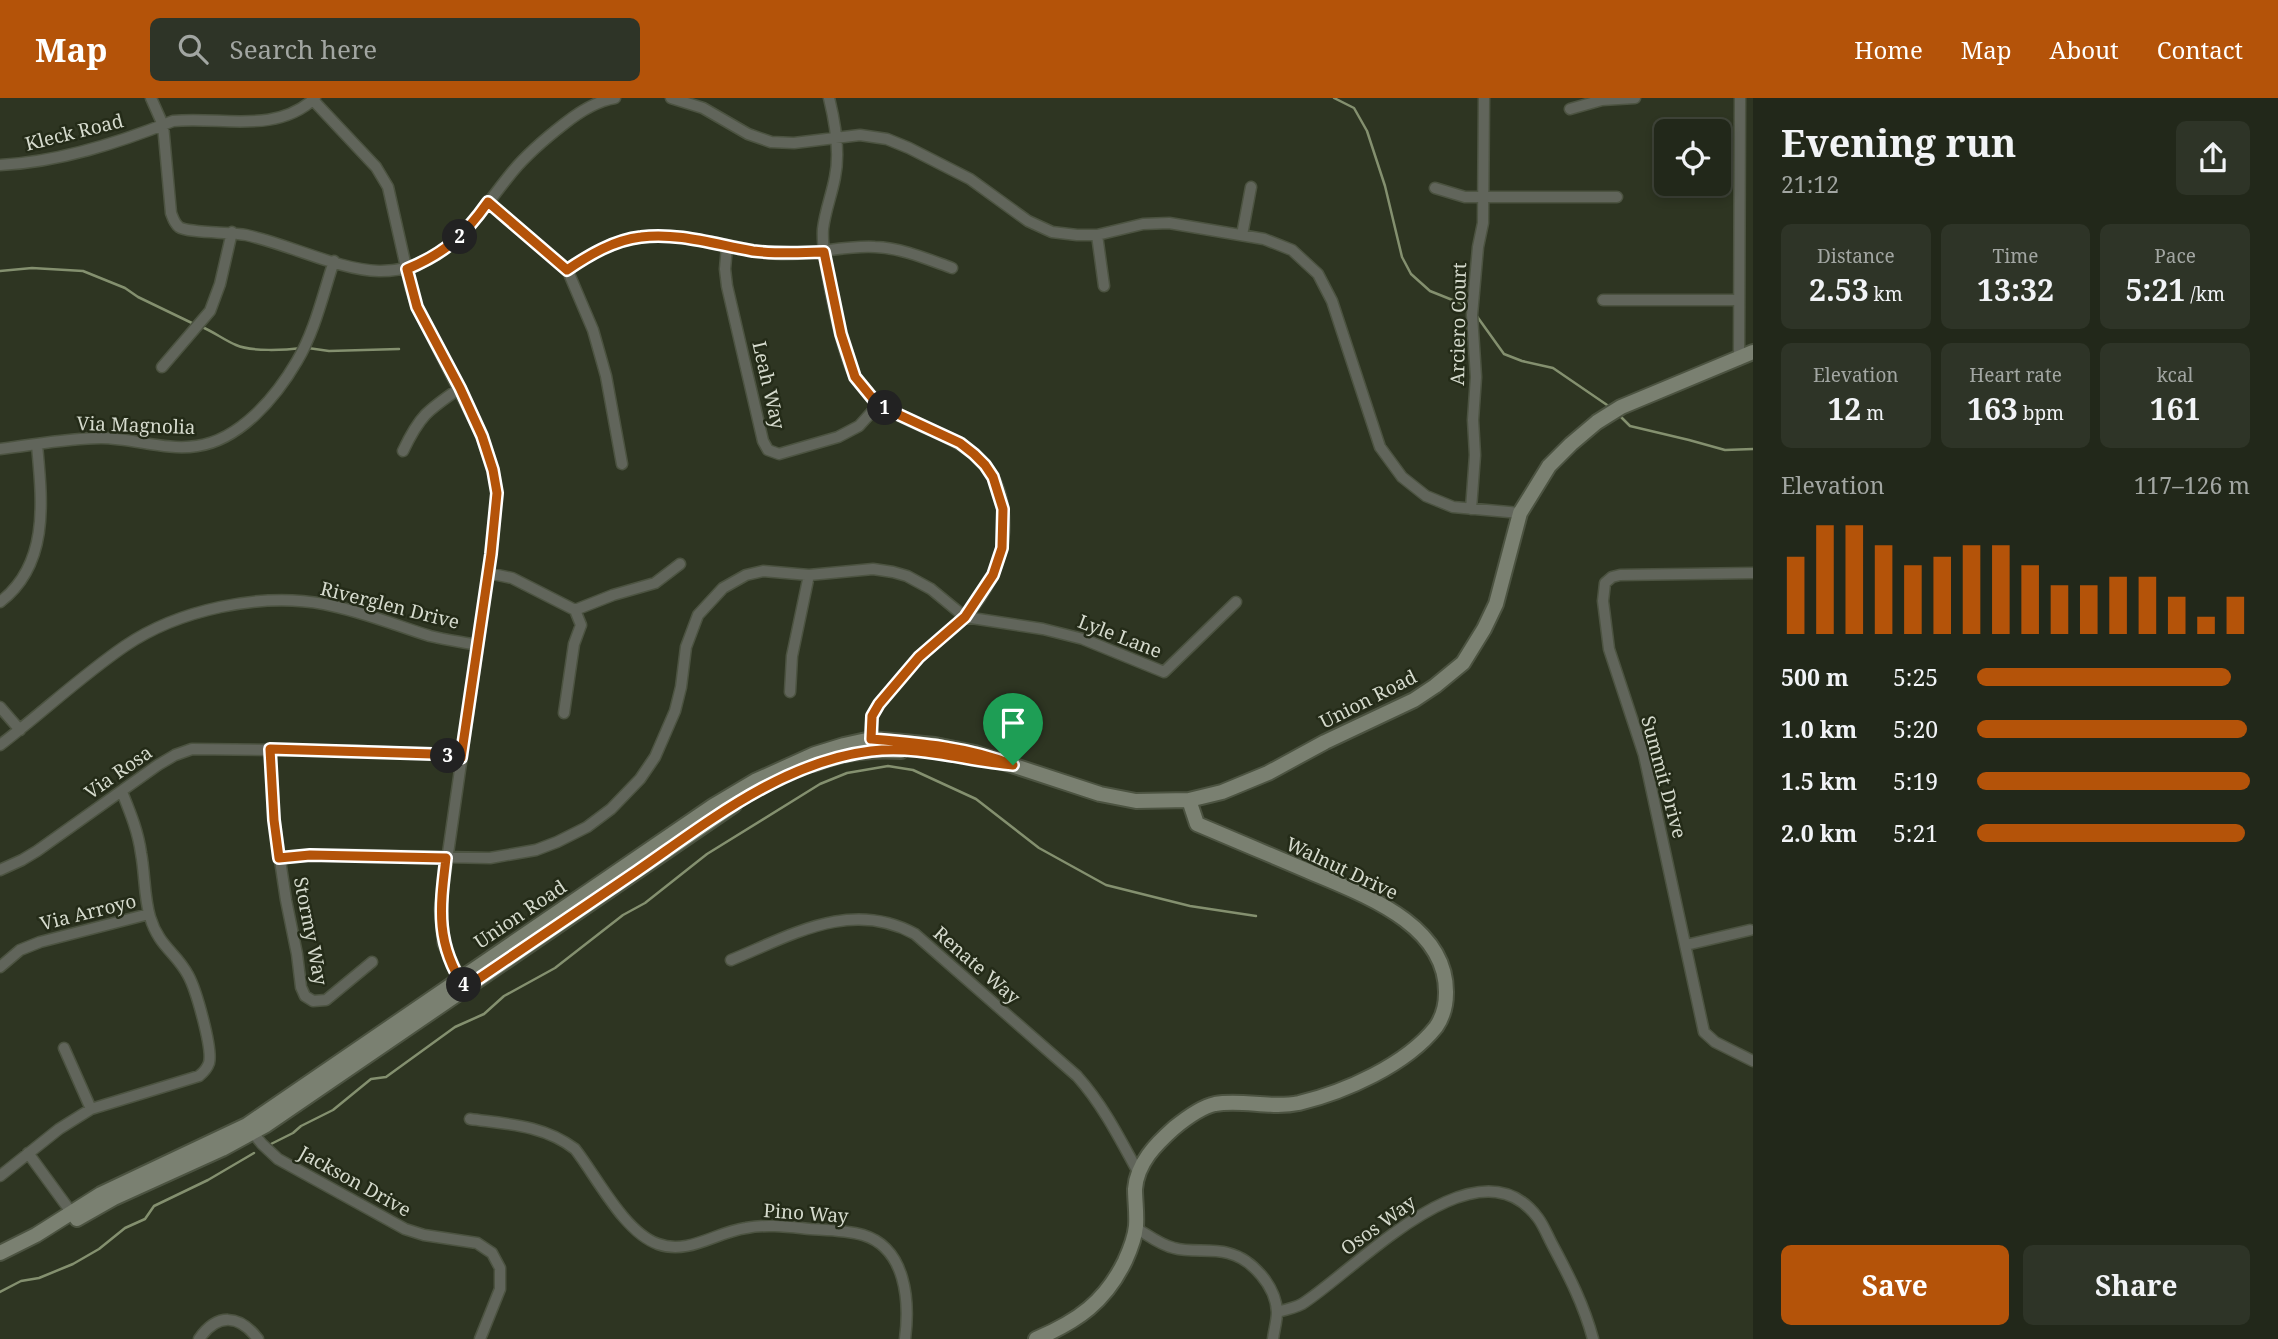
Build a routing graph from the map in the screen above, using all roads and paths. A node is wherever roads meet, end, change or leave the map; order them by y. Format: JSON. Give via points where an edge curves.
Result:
{"nodes":[{"id":1,"x":151,"y":98,"type":"edge"},
{"id":2,"x":615,"y":98,"type":"edge"},
{"id":3,"x":671,"y":98,"type":"edge"},
{"id":4,"x":829,"y":98,"type":"edge"},
{"id":5,"x":1484,"y":98,"type":"edge"},
{"id":6,"x":1635,"y":98,"type":"edge"},
{"id":7,"x":1740,"y":98,"type":"edge"},
{"id":8,"x":314,"y":99,"type":"edge"},
{"id":9,"x":1602,"y":99,"type":"edge"},
{"id":10,"x":1570,"y":108,"type":"dead end"},
{"id":11,"x":163,"y":125,"type":"junction"},
{"id":12,"x":835,"y":137,"type":"junction"},
{"id":13,"x":0,"y":165,"type":"edge"},
{"id":14,"x":1251,"y":187,"type":"dead end"},
{"id":15,"x":1435,"y":188,"type":"dead end"},
{"id":16,"x":1483,"y":197,"type":"junction"},
{"id":17,"x":1618,"y":197,"type":"dead end"},
{"id":18,"x":488,"y":202,"type":"junction"},
{"id":19,"x":232,"y":232,"type":"junction"},
{"id":20,"x":1242,"y":234,"type":"junction"},
{"id":21,"x":1097,"y":235,"type":"junction"},
{"id":22,"x":727,"y":246,"type":"junction"},
{"id":23,"x":824,"y":252,"type":"junction"},
{"id":24,"x":334,"y":261,"type":"junction"},
{"id":25,"x":952,"y":268,"type":"dead end"},
{"id":26,"x":407,"y":269,"type":"junction"},
{"id":27,"x":567,"y":270,"type":"junction"},
{"id":28,"x":1104,"y":286,"type":"dead end"},
{"id":29,"x":1603,"y":300,"type":"dead end"},
{"id":30,"x":1739,"y":300,"type":"junction"},
{"id":31,"x":1753,"y":352,"type":"edge"},
{"id":32,"x":1739,"y":360,"type":"junction"},
{"id":33,"x":162,"y":367,"type":"dead end"},
{"id":34,"x":460,"y":388,"type":"junction"},
{"id":35,"x":878,"y":405,"type":"junction"},
{"id":36,"x":37,"y":445,"type":"junction"},
{"id":37,"x":0,"y":449,"type":"edge"},
{"id":38,"x":404,"y":451,"type":"dead end"},
{"id":39,"x":622,"y":464,"type":"dead end"},
{"id":40,"x":1471,"y":509,"type":"junction"},
{"id":41,"x":1520,"y":513,"type":"junction"},
{"id":42,"x":680,"y":564,"type":"dead end"},
{"id":43,"x":488,"y":573,"type":"junction"},
{"id":44,"x":1753,"y":573,"type":"edge"},
{"id":45,"x":809,"y":575,"type":"junction"},
{"id":46,"x":0,"y":602,"type":"edge"},
{"id":47,"x":1236,"y":603,"type":"dead end"},
{"id":48,"x":575,"y":610,"type":"junction"},
{"id":49,"x":965,"y":617,"type":"junction"},
{"id":50,"x":478,"y":645,"type":"junction"},
{"id":51,"x":790,"y":692,"type":"dead end"},
{"id":52,"x":0,"y":707,"type":"edge"},
{"id":53,"x":564,"y":713,"type":"dead end"},
{"id":54,"x":20,"y":730,"type":"junction"},
{"id":55,"x":0,"y":745,"type":"edge"},
{"id":56,"x":872,"y":745,"type":"junction"},
{"id":57,"x":270,"y":749,"type":"junction"},
{"id":58,"x":461,"y":758,"type":"junction"},
{"id":59,"x":122,"y":792,"type":"junction"},
{"id":60,"x":1189,"y":800,"type":"junction"},
{"id":61,"x":279,"y":858,"type":"junction"},
{"id":62,"x":446,"y":858,"type":"junction"},
{"id":63,"x":0,"y":870,"type":"edge"},
{"id":64,"x":149,"y":914,"type":"junction"},
{"id":65,"x":1750,"y":930,"type":"dead end"},
{"id":66,"x":1686,"y":945,"type":"junction"},
{"id":67,"x":731,"y":960,"type":"dead end"},
{"id":68,"x":372,"y":962,"type":"dead end"},
{"id":69,"x":0,"y":967,"type":"edge"},
{"id":70,"x":462,"y":983,"type":"junction"},
{"id":71,"x":64,"y":1048,"type":"dead end"},
{"id":72,"x":1753,"y":1061,"type":"edge"},
{"id":73,"x":91,"y":1109,"type":"junction"},
{"id":74,"x":470,"y":1119,"type":"dead end"},
{"id":75,"x":250,"y":1129,"type":"junction"},
{"id":76,"x":28,"y":1153,"type":"junction"},
{"id":77,"x":1138,"y":1172,"type":"junction"},
{"id":78,"x":0,"y":1177,"type":"edge"},
{"id":79,"x":74,"y":1215,"type":"junction"},
{"id":80,"x":1136,"y":1228,"type":"junction"},
{"id":81,"x":0,"y":1253,"type":"edge"},
{"id":82,"x":0,"y":1264,"type":"edge"},
{"id":83,"x":1277,"y":1312,"type":"junction"},
{"id":84,"x":1044,"y":1337,"type":"edge"},
{"id":85,"x":198,"y":1339,"type":"edge"},
{"id":86,"x":258,"y":1339,"type":"edge"},
{"id":87,"x":480,"y":1339,"type":"edge"},
{"id":88,"x":905,"y":1339,"type":"edge"},
{"id":89,"x":1273,"y":1339,"type":"edge"},
{"id":90,"x":1593,"y":1339,"type":"edge"}],
"edges":[{"from":1,"to":11,"type":"street"},
{"from":2,"to":18,"type":"street","via":[[575,115],[545,139]]},
{"from":3,"to":12,"type":"street","via":[[703,108],[771,142]]},
{"from":4,"to":12,"type":"street"},
{"from":5,"to":16,"type":"street","name":"Arciero Court"},
{"from":6,"to":9,"type":"street"},
{"from":7,"to":30,"type":"street"},
{"from":8,"to":11,"type":"street","name":"Kleck Road","via":[[293,114],[269,121],[187,119]]},
{"from":8,"to":26,"type":"street","via":[[376,167],[388,187]]},
{"from":9,"to":10,"type":"street"},
{"from":11,"to":13,"type":"street","name":"Kleck Road","via":[[85,151]]},
{"from":11,"to":19,"type":"street","via":[[174,221],[190,231]]},
{"from":12,"to":21,"type":"street","via":[[887,139],[970,179],[1028,221],[1052,232]]},
{"from":12,"to":23,"type":"street","via":[[836,176],[823,229]]},
{"from":14,"to":20,"type":"street"},
{"from":15,"to":16,"type":"street"},
{"from":16,"to":17,"type":"street"},
{"from":16,"to":40,"type":"street","name":"Arciero Court","via":[[1472,315],[1476,377]]},
{"from":18,"to":26,"type":"street","via":[[461,236]]},
{"from":18,"to":27,"type":"street"},
{"from":19,"to":24,"type":"street"},
{"from":19,"to":33,"type":"street","via":[[210,311]]},
{"from":20,"to":21,"type":"street","via":[[1169,223]]},
{"from":20,"to":40,"type":"street","via":[[1292,250],[1318,274],[1332,301],[1380,447],[1402,477],[1426,496]]},
{"from":21,"to":28,"type":"street"},
{"from":22,"to":23,"type":"street","via":[[781,254]]},
{"from":22,"to":27,"type":"street","via":[[659,235],[638,237],[599,250]]},
{"from":22,"to":35,"type":"street","name":"Leah Way","via":[[727,286],[768,450],[779,454],[838,437],[859,426]]},
{"from":23,"to":25,"type":"street","via":[[897,249]]},
{"from":23,"to":35,"type":"street","via":[[855,377]]},
{"from":24,"to":26,"type":"street","via":[[359,269]]},
{"from":24,"to":36,"type":"street","name":"Via Magnolia","via":[[297,361],[262,406],[228,435],[195,446],[99,438]]},
{"from":26,"to":34,"type":"street","via":[[417,307]]},
{"from":27,"to":39,"type":"street","via":[[606,376]]},
{"from":29,"to":30,"type":"street"},
{"from":30,"to":32,"type":"street"},
{"from":31,"to":32,"type":"main road","name":"Union Road"},
{"from":32,"to":41,"type":"main road","name":"Union Road","via":[[1621,407],[1597,422],[1549,466]]},
{"from":34,"to":38,"type":"street","via":[[425,413]]},
{"from":34,"to":43,"type":"street","via":[[482,436],[497,493]]},
{"from":35,"to":49,"type":"street","via":[[960,443],[993,477],[1003,509],[1002,548],[993,575]]},
{"from":36,"to":37,"type":"street","name":"Via Magnolia"},
{"from":36,"to":46,"type":"street","via":[[40,520],[35,555],[19,584]]},
{"from":40,"to":41,"type":"street"},
{"from":41,"to":60,"type":"main road","name":"Union Road","via":[[1496,604],[1463,663],[1414,699],[1268,773]]},
{"from":42,"to":48,"type":"street","via":[[655,583]]},
{"from":43,"to":48,"type":"street","via":[[512,578]]},
{"from":43,"to":50,"type":"street"},
{"from":44,"to":66,"type":"street","name":"Summit Drive","via":[[1620,575],[1603,588],[1609,649],[1644,755]]},
{"from":45,"to":49,"type":"street","via":[[873,569],[893,572],[931,589]]},
{"from":45,"to":51,"type":"street","via":[[792,656]]},
{"from":45,"to":62,"type":"street","via":[[763,571],[746,575],[706,604],[691,630],[668,731],[640,779],[611,809],[587,827],[536,849],[490,858]]},
{"from":47,"to":49,"type":"street","name":"Lyle Lane","via":[[1164,672],[1083,639]]},
{"from":48,"to":53,"type":"street","via":[[581,625]]},
{"from":49,"to":56,"type":"street","via":[[919,657],[879,704],[872,716]]},
{"from":50,"to":54,"type":"street","name":"Riverglen Drive","via":[[319,603],[270,601],[226,606],[173,622],[126,645]]},
{"from":50,"to":58,"type":"street"},
{"from":52,"to":54,"type":"street"},
{"from":54,"to":55,"type":"street","name":"Riverglen Drive"},
{"from":56,"to":60,"type":"main road","name":"Union Road","via":[[935,745],[975,753],[1112,797]]},
{"from":56,"to":70,"type":"main road","name":"Union Road","via":[[844,744],[815,754],[734,793]]},
{"from":57,"to":58,"type":"street","name":"Via Rosa"},
{"from":57,"to":59,"type":"street","name":"Via Rosa","via":[[192,749],[175,755]]},
{"from":57,"to":61,"type":"street","name":"Stormy Way"},
{"from":58,"to":62,"type":"street"},
{"from":59,"to":63,"type":"street","name":"Via Rosa"},
{"from":59,"to":64,"type":"street","via":[[134,820]]},
{"from":60,"to":77,"type":"main road","name":"Walnut Drive","via":[[1197,824],[1399,915],[1429,943],[1440,961],[1446,1001],[1439,1023],[1425,1041],[1394,1063],[1355,1084],[1298,1103],[1204,1108],[1174,1128]]},
{"from":61,"to":62,"type":"street"},
{"from":61,"to":68,"type":"street","name":"Stormy Way","via":[[305,996],[326,1000]]},
{"from":62,"to":70,"type":"street","via":[[440,909],[443,944]]},
{"from":64,"to":69,"type":"street","name":"Via Arroyo","via":[[40,942],[20,950]]},
{"from":64,"to":73,"type":"street","via":[[155,931],[193,986],[209,1060],[199,1076]]},
{"from":65,"to":66,"type":"street"},
{"from":66,"to":72,"type":"street","name":"Summit Drive","via":[[1704,1032]]},
{"from":67,"to":77,"type":"street","name":"Renate Way","via":[[820,923],[856,918],[900,925],[1077,1076]]},
{"from":70,"to":75,"type":"main road","name":"Union Road","via":[[384,1032]]},
{"from":71,"to":73,"type":"street"},
{"from":73,"to":76,"type":"street"},
{"from":74,"to":88,"type":"street","name":"Pino Way","via":[[534,1128],[563,1140],[575,1149],[637,1231],[659,1245],[683,1247],[757,1226],[850,1231],[880,1243],[899,1268],[904,1286]]},
{"from":75,"to":79,"type":"main road","name":"Union Road","via":[[150,1169]]},
{"from":75,"to":87,"type":"street","name":"Jackson Drive","via":[[278,1158],[390,1222],[414,1233],[477,1243],[492,1253],[500,1268],[500,1289]]},
{"from":76,"to":78,"type":"street"},
{"from":76,"to":79,"type":"street"},
{"from":77,"to":80,"type":"main road"},
{"from":79,"to":81,"type":"main road","name":"Union Road"},
{"from":79,"to":82,"type":"main road","name":"Union Road","via":[[28,1250]]},
{"from":80,"to":83,"type":"street","via":[[1175,1249],[1227,1252],[1244,1261],[1263,1277]]},
{"from":80,"to":84,"type":"main road","via":[[1109,1290],[1078,1318]]},
{"from":83,"to":89,"type":"street"},
{"from":83,"to":90,"type":"street","name":"Osos Way","via":[[1301,1304],[1434,1206],[1466,1195],[1492,1193],[1515,1199],[1538,1217],[1572,1281]]},
{"from":85,"to":86,"type":"street","via":[[213,1323],[234,1320],[244,1323]]}]}
